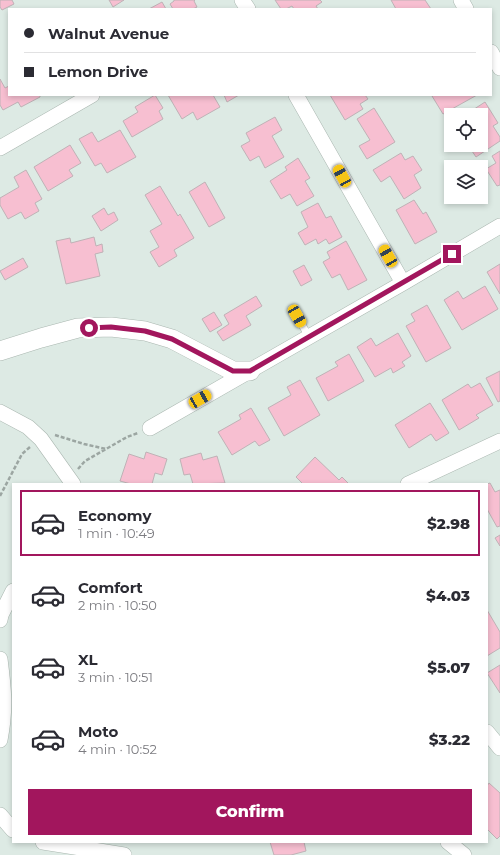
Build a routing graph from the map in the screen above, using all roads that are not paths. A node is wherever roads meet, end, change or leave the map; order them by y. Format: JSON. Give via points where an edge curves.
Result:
{"nodes":[{"id":1,"x":492,"y":54,"type":"edge"},
{"id":2,"x":500,"y":68,"type":"edge"},
{"id":3,"x":90,"y":96,"type":"edge"},
{"id":4,"x":297,"y":96,"type":"edge"},
{"id":5,"x":0,"y":148,"type":"edge"},
{"id":6,"x":500,"y":226,"type":"edge"},
{"id":7,"x":403,"y":283,"type":"junction"},
{"id":8,"x":297,"y":316,"type":"dead end"},
{"id":9,"x":310,"y":337,"type":"junction"},
{"id":10,"x":0,"y":351,"type":"edge"},
{"id":11,"x":250,"y":371,"type":"junction"},
{"id":12,"x":0,"y":412,"type":"edge"},
{"id":13,"x":150,"y":428,"type":"dead end"},
{"id":14,"x":500,"y":441,"type":"edge"},
{"id":15,"x":71,"y":481,"type":"edge"},
{"id":16,"x":410,"y":483,"type":"edge"},
{"id":17,"x":12,"y":593,"type":"edge"},
{"id":18,"x":0,"y":620,"type":"edge"},
{"id":19,"x":0,"y":659,"type":"edge"},
{"id":20,"x":488,"y":733,"type":"edge"},
{"id":21,"x":0,"y":740,"type":"edge"},
{"id":22,"x":500,"y":748,"type":"edge"},
{"id":23,"x":0,"y":815,"type":"edge"},
{"id":24,"x":12,"y":829,"type":"edge"},
{"id":25,"x":49,"y":843,"type":"edge"},
{"id":26,"x":449,"y":843,"type":"edge"},
{"id":27,"x":124,"y":855,"type":"edge"},
{"id":28,"x":464,"y":855,"type":"edge"}],
"edges":[{"from":1,"to":2,"type":"street"},
{"from":3,"to":5,"type":"street"},
{"from":4,"to":7,"type":"street"},
{"from":6,"to":7,"type":"street"},
{"from":7,"to":9,"type":"street"},
{"from":8,"to":9,"type":"lane"},
{"from":9,"to":11,"type":"street"},
{"from":10,"to":11,"type":"street","via":[[78,328],[111,327],[145,331],[172,339],[233,371]]},
{"from":11,"to":13,"type":"street"},
{"from":12,"to":15,"type":"street","via":[[28,426],[41,439]]},
{"from":14,"to":16,"type":"street"},
{"from":17,"to":18,"type":"street"},
{"from":19,"to":21,"type":"street","via":[[5,691]]},
{"from":20,"to":22,"type":"street"},
{"from":23,"to":24,"type":"street"},
{"from":25,"to":27,"type":"street"},
{"from":26,"to":28,"type":"street"}]}
